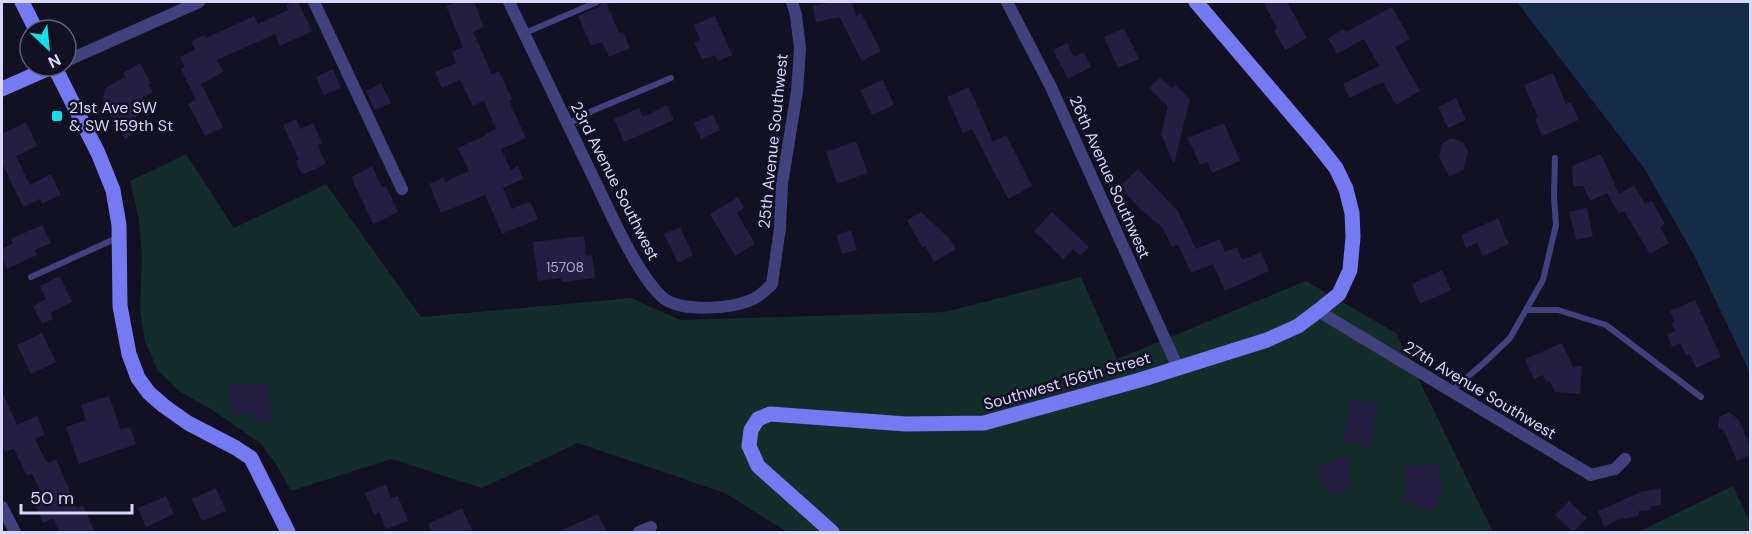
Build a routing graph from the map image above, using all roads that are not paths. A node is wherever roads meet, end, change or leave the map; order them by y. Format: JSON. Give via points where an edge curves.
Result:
{"nodes":[{"id":1,"x":22,"y":2,"type":"edge"},
{"id":2,"x":199,"y":2,"type":"edge"},
{"id":3,"x":314,"y":2,"type":"edge"},
{"id":4,"x":509,"y":2,"type":"edge"},
{"id":5,"x":597,"y":2,"type":"edge"},
{"id":6,"x":792,"y":2,"type":"edge"},
{"id":7,"x":1007,"y":2,"type":"edge"},
{"id":8,"x":1196,"y":2,"type":"edge"},
{"id":9,"x":30,"y":18,"type":"edge"},
{"id":10,"x":524,"y":33,"type":"junction"},
{"id":11,"x":78,"y":56,"type":"edge"},
{"id":12,"x":27,"y":78,"type":"edge"},
{"id":13,"x":60,"y":78,"type":"edge"},
{"id":14,"x":671,"y":78,"type":"dead end"},
{"id":15,"x":2,"y":89,"type":"edge"},
{"id":16,"x":567,"y":124,"type":"junction"},
{"id":17,"x":1555,"y":158,"type":"dead end"},
{"id":18,"x":402,"y":189,"type":"dead end"},
{"id":19,"x":119,"y":237,"type":"junction"},
{"id":20,"x":31,"y":278,"type":"dead end"},
{"id":21,"x":772,"y":284,"type":"joint"},
{"id":22,"x":1526,"y":310,"type":"junction"},
{"id":23,"x":1318,"y":311,"type":"junction"},
{"id":24,"x":1178,"y":368,"type":"junction"},
{"id":25,"x":1450,"y":391,"type":"junction"},
{"id":26,"x":1701,"y":397,"type":"dead end"},
{"id":27,"x":1625,"y":459,"type":"dead end"},
{"id":28,"x":2,"y":507,"type":"edge"},
{"id":29,"x":15,"y":532,"type":"edge"},
{"id":30,"x":288,"y":532,"type":"edge"},
{"id":31,"x":832,"y":532,"type":"edge"}],
"edges":[{"from":1,"to":9,"type":"street"},
{"from":2,"to":11,"type":"street"},
{"from":3,"to":18,"type":"street"},
{"from":4,"to":10,"type":"street","name":"23rd Avenue Southwest"},
{"from":5,"to":10,"type":"lane"},
{"from":6,"to":21,"type":"street","name":"25th Avenue Southwest","via":[[800,50]]},
{"from":7,"to":24,"type":"street","name":"26th Avenue Southwest","via":[[1051,87]]},
{"from":8,"to":23,"type":"street","name":"Southwest 156th Street","via":[[1317,144],[1346,189],[1352,213],[1350,270],[1339,294]]},
{"from":10,"to":16,"type":"street","name":"23rd Avenue Southwest"},
{"from":12,"to":15,"type":"street"},
{"from":13,"to":19,"type":"street","via":[[113,190]]},
{"from":14,"to":16,"type":"lane"},
{"from":16,"to":21,"type":"street","name":"23rd Avenue Southwest","via":[[640,269],[661,296],[682,306],[710,308],[754,299]]},
{"from":17,"to":22,"type":"lane","via":[[1556,225],[1543,280]]},
{"from":19,"to":20,"type":"lane"},
{"from":19,"to":30,"type":"street","via":[[120,306],[138,378],[149,393],[188,423],[251,458]]},
{"from":22,"to":25,"type":"lane","via":[[1510,338]]},
{"from":22,"to":26,"type":"lane","via":[[1558,310],[1606,325]]},
{"from":23,"to":24,"type":"street","name":"Southwest 156th Street","via":[[1298,326],[1267,340]]},
{"from":23,"to":25,"type":"street","name":"27th Avenue Southwest"},
{"from":24,"to":31,"type":"street","name":"Southwest 156th Street","via":[[984,423],[906,424],[770,414],[758,418],[749,446],[758,466]]},
{"from":25,"to":27,"type":"street","name":"27th Avenue Southwest","via":[[1591,475],[1615,469]]},
{"from":28,"to":29,"type":"street"}]}
